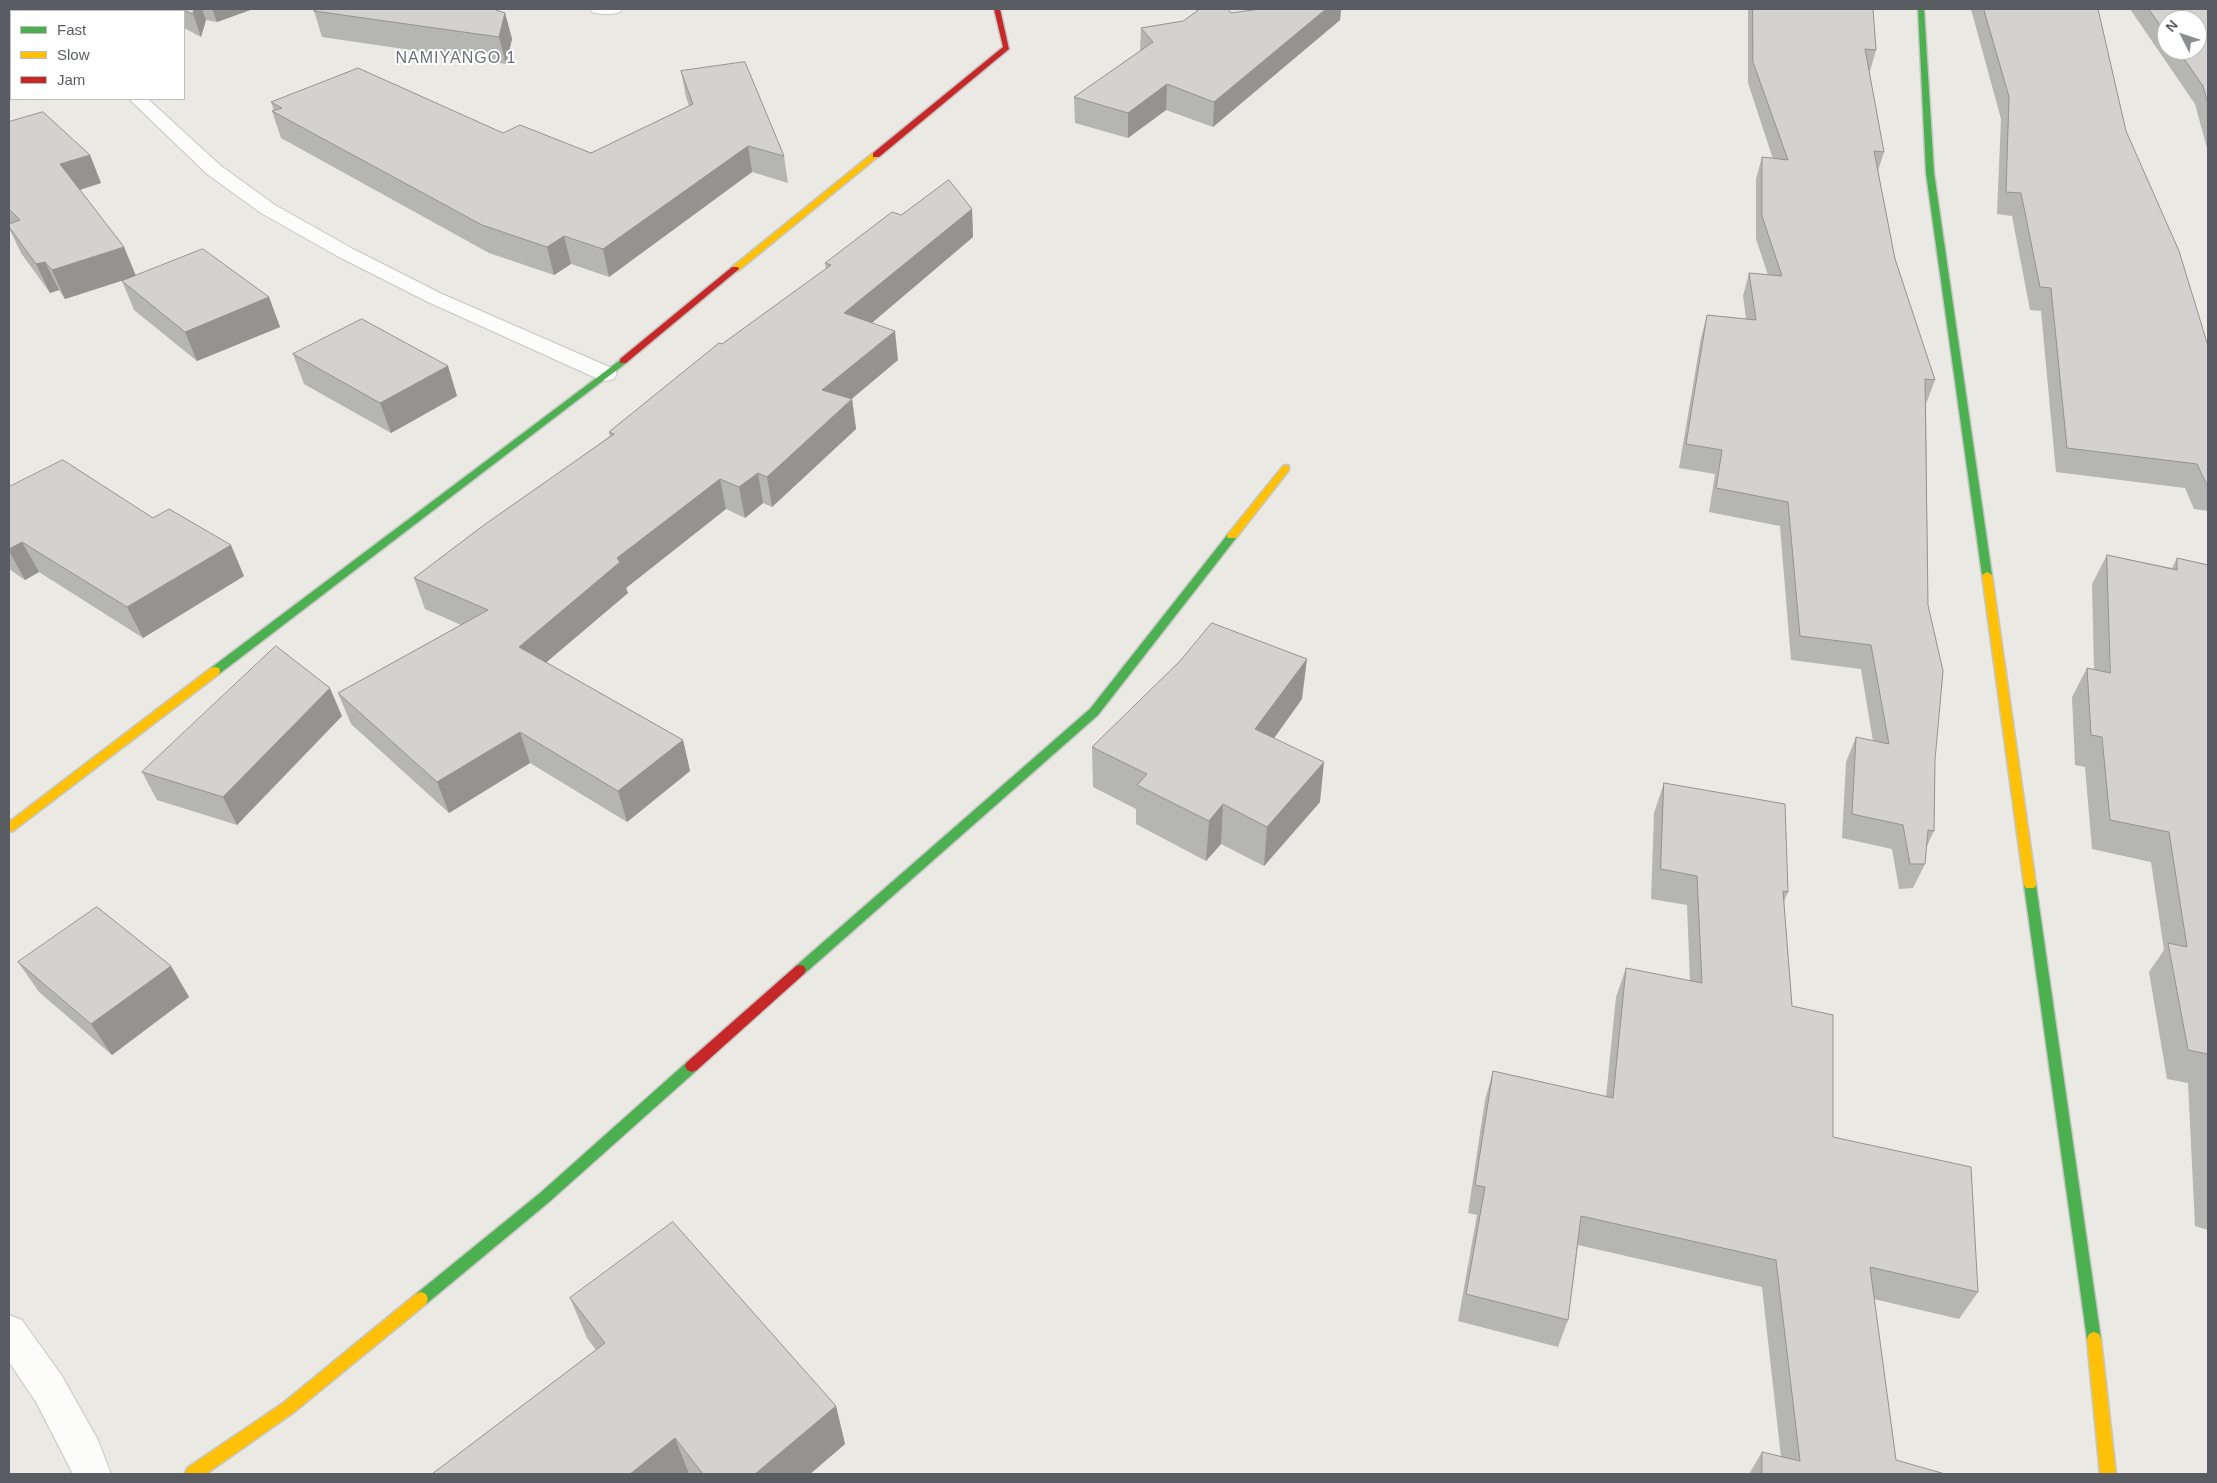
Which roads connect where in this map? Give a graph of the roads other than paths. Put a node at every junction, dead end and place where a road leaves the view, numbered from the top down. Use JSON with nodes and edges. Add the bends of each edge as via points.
{"nodes":[{"id":1,"x":598,"y":9,"type":"edge"},
{"id":2,"x":614,"y":9,"type":"edge"},
{"id":3,"x":997,"y":9,"type":"edge"},
{"id":4,"x":1921,"y":9,"type":"edge"},
{"id":5,"x":139,"y":100,"type":"edge"},
{"id":6,"x":606,"y":374,"type":"junction"},
{"id":7,"x":1286,"y":468,"type":"dead end"},
{"id":8,"x":9,"y":828,"type":"edge"},
{"id":9,"x":9,"y":1332,"type":"edge"},
{"id":10,"x":2114,"y":1472,"type":"edge"},
{"id":11,"x":92,"y":1474,"type":"edge"},
{"id":12,"x":193,"y":1474,"type":"edge"}],
"edges":[{"from":1,"to":2,"type":"street"},
{"from":3,"to":6,"type":"street","via":[[1007,48]]},
{"from":4,"to":10,"type":"street","via":[[1930,173]]},
{"from":5,"to":6,"type":"street","via":[[214,170],[268,209],[434,298]]},
{"from":6,"to":8,"type":"street"},
{"from":7,"to":12,"type":"street","via":[[1094,712],[544,1198],[288,1408]]},
{"from":9,"to":11,"type":"street","via":[[49,1389]]}]}
